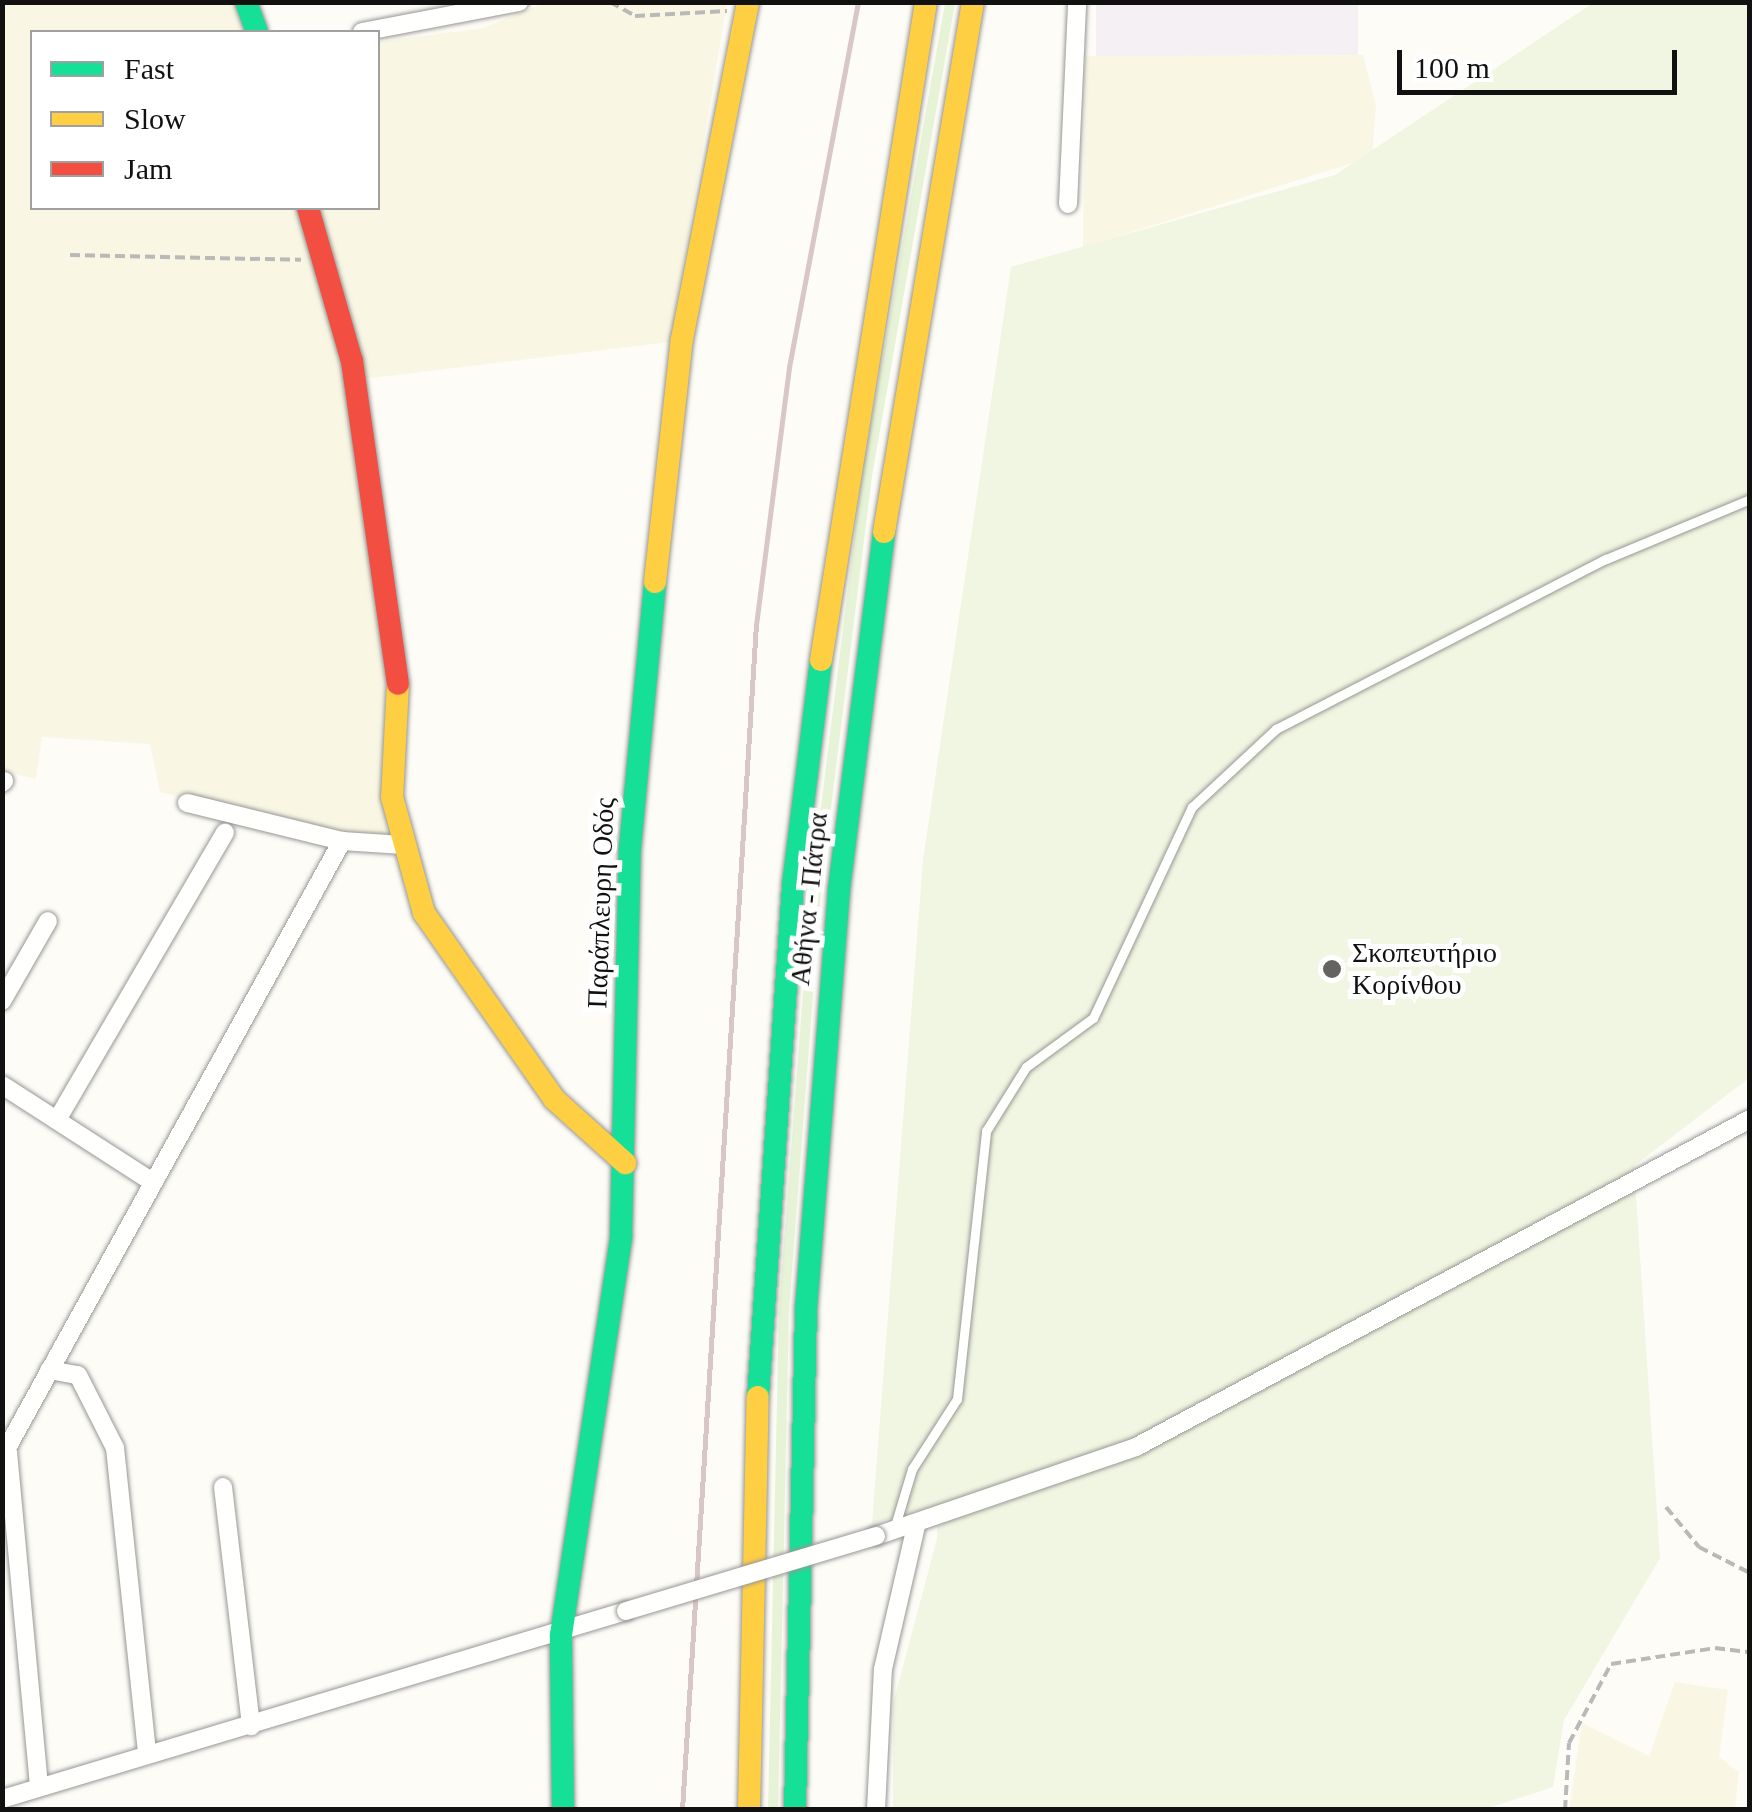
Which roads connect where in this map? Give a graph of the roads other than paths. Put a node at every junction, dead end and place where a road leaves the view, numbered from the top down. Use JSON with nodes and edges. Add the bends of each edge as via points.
{"nodes":[{"id":1,"x":246,"y":2,"type":"edge"},
{"id":2,"x":518,"y":2,"type":"edge"},
{"id":3,"x":926,"y":2,"type":"edge"},
{"id":4,"x":973,"y":2,"type":"edge"},
{"id":5,"x":1077,"y":2,"type":"edge"},
{"id":6,"x":747,"y":6,"type":"edge"},
{"id":7,"x":256,"y":30,"type":"edge"},
{"id":8,"x":372,"y":30,"type":"edge"},
{"id":9,"x":1068,"y":204,"type":"dead end"},
{"id":10,"x":309,"y":210,"type":"edge"},
{"id":11,"x":1750,"y":499,"type":"edge"},
{"id":12,"x":187,"y":803,"type":"dead end"},
{"id":13,"x":225,"y":834,"type":"dead end"},
{"id":14,"x":342,"y":841,"type":"junction"},
{"id":15,"x":403,"y":844,"type":"junction"},
{"id":16,"x":48,"y":922,"type":"dead end"},
{"id":17,"x":2,"y":1002,"type":"edge"},
{"id":18,"x":2,"y":1085,"type":"edge"},
{"id":19,"x":1750,"y":1119,"type":"edge"},
{"id":20,"x":57,"y":1120,"type":"junction"},
{"id":21,"x":625,"y":1163,"type":"junction"},
{"id":22,"x":148,"y":1179,"type":"junction"},
{"id":23,"x":49,"y":1370,"type":"junction"},
{"id":24,"x":5,"y":1454,"type":"edge"},
{"id":25,"x":223,"y":1486,"type":"dead end"},
{"id":26,"x":916,"y":1526,"type":"junction"},
{"id":27,"x":884,"y":1534,"type":"junction"},
{"id":28,"x":560,"y":1636,"type":"junction"},
{"id":29,"x":251,"y":1726,"type":"junction"},
{"id":30,"x":147,"y":1754,"type":"junction"},
{"id":31,"x":38,"y":1784,"type":"junction"},
{"id":32,"x":2,"y":1799,"type":"edge"},
{"id":33,"x":564,"y":1810,"type":"edge"},
{"id":34,"x":749,"y":1810,"type":"edge"},
{"id":35,"x":796,"y":1810,"type":"edge"},
{"id":36,"x":876,"y":1810,"type":"edge"}],
"edges":[{"from":1,"to":7,"type":"main road"},
{"from":2,"to":8,"type":"street"},
{"from":3,"to":34,"type":"main road","name":"Αθήνα - Πάτρα","via":[[844,473],[790,916],[760,1308]]},
{"from":4,"to":35,"type":"main road","name":"Αθήνα - Πάτρα","via":[[892,462],[839,889],[806,1309]]},
{"from":5,"to":9,"type":"street"},
{"from":6,"to":21,"type":"main road","name":"Παράπλευρη Οδός","via":[[682,338],[654,588],[630,848]]},
{"from":10,"to":15,"type":"main road","via":[[334,272],[398,676],[390,780]]},
{"from":11,"to":27,"type":"lane","via":[[1606,559],[1276,729],[1192,806],[1093,1018],[1026,1067],[986,1131],[957,1399],[912,1470]]},
{"from":12,"to":14,"type":"street"},
{"from":13,"to":20,"type":"street"},
{"from":14,"to":15,"type":"street"},
{"from":14,"to":22,"type":"street"},
{"from":15,"to":21,"type":"main road","via":[[454,964],[554,1099]]},
{"from":16,"to":17,"type":"street"},
{"from":18,"to":20,"type":"street"},
{"from":19,"to":26,"type":"street","via":[[1136,1447]]},
{"from":20,"to":22,"type":"street"},
{"from":21,"to":28,"type":"main road","name":"Παράπλευρη Οδός","via":[[608,1345]]},
{"from":22,"to":23,"type":"street"},
{"from":23,"to":24,"type":"street"},
{"from":23,"to":30,"type":"street","via":[[78,1376],[115,1448]]},
{"from":24,"to":31,"type":"street"},
{"from":25,"to":29,"type":"street"},
{"from":26,"to":27,"type":"street"},
{"from":26,"to":36,"type":"street","via":[[882,1670]]},
{"from":27,"to":28,"type":"street","bridge":true},
{"from":28,"to":29,"type":"street"},
{"from":28,"to":33,"type":"main road","name":"Παράπλευρη Οδός"},
{"from":29,"to":30,"type":"street"},
{"from":30,"to":31,"type":"street"},
{"from":31,"to":32,"type":"street"}]}
